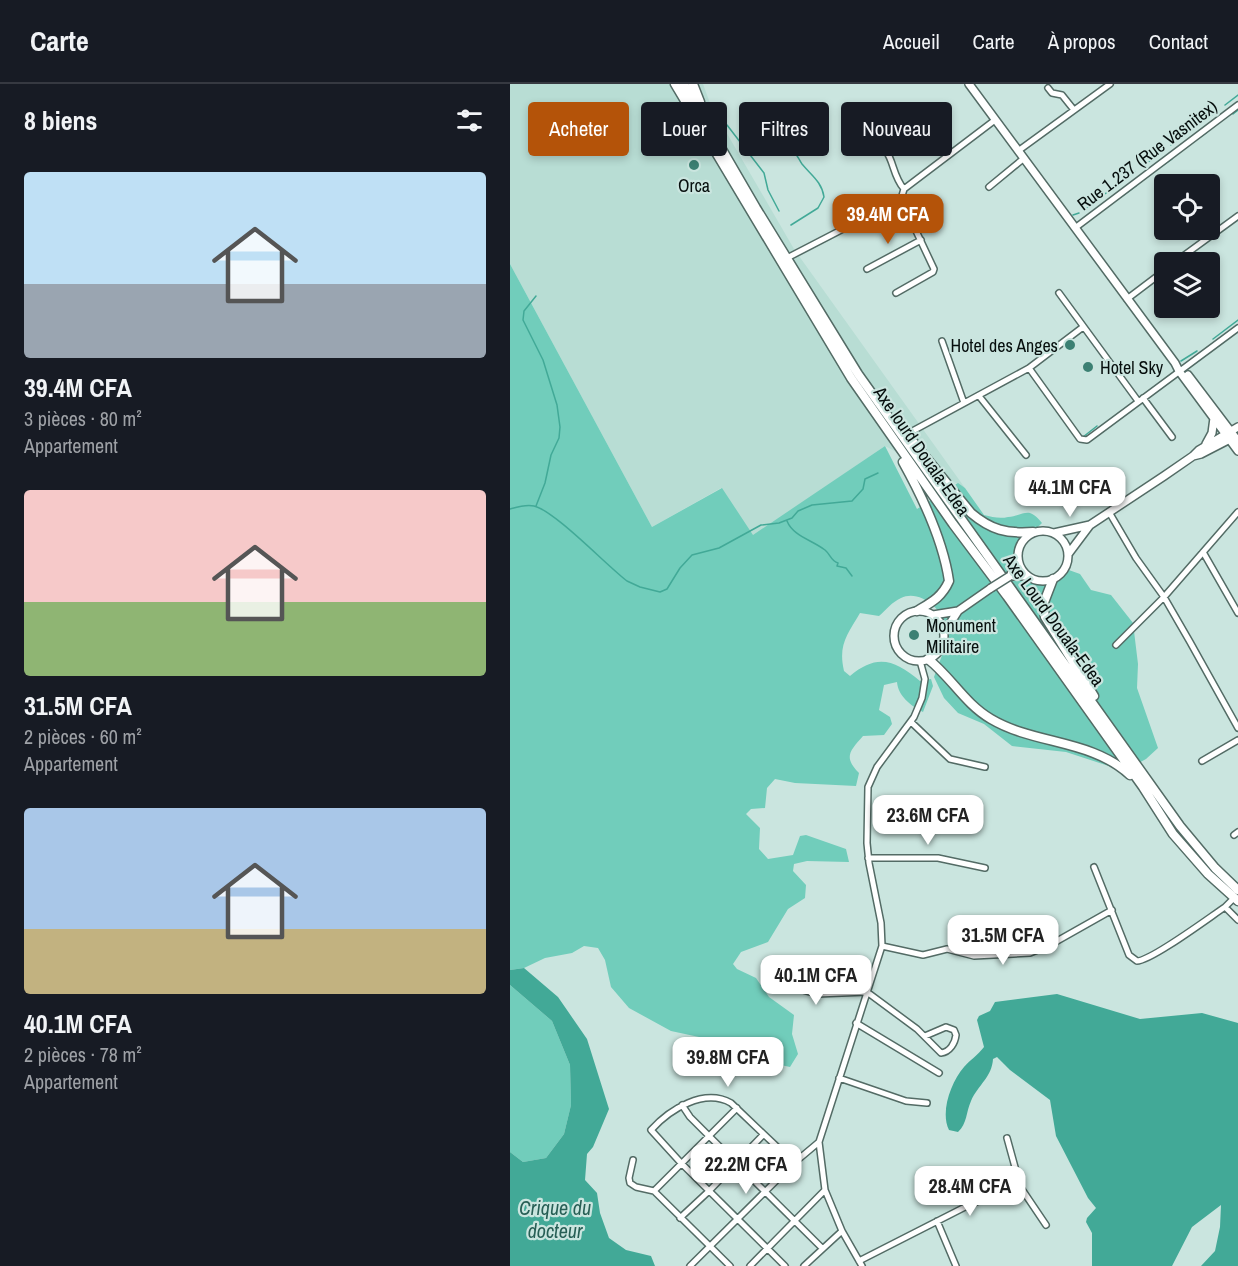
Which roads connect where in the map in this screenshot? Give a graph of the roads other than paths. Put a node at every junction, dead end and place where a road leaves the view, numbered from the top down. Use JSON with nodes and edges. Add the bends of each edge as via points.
{"nodes":[{"id":1,"x":693,"y":84,"type":"edge"},
{"id":2,"x":969,"y":84,"type":"edge"},
{"id":3,"x":1110,"y":84,"type":"edge"},
{"id":4,"x":678,"y":85,"type":"edge"},
{"id":5,"x":1048,"y":88,"type":"dead end"},
{"id":6,"x":690,"y":102,"type":"edge"},
{"id":7,"x":700,"y":102,"type":"edge"},
{"id":8,"x":1238,"y":105,"type":"edge"},
{"id":9,"x":1074,"y":110,"type":"junction"},
{"id":10,"x":995,"y":120,"type":"junction"},
{"id":11,"x":1018,"y":151,"type":"junction"},
{"id":12,"x":726,"y":156,"type":"edge"},
{"id":13,"x":888,"y":156,"type":"edge"},
{"id":14,"x":1023,"y":159,"type":"junction"},
{"id":15,"x":989,"y":187,"type":"dead end"},
{"id":16,"x":904,"y":189,"type":"junction"},
{"id":17,"x":902,"y":200,"type":"junction"},
{"id":18,"x":1238,"y":216,"type":"edge"},
{"id":19,"x":1075,"y":228,"type":"junction"},
{"id":20,"x":921,"y":240,"type":"junction"},
{"id":21,"x":1189,"y":252,"type":"edge"},
{"id":22,"x":787,"y":258,"type":"junction"},
{"id":23,"x":867,"y":269,"type":"dead end"},
{"id":24,"x":1154,"y":278,"type":"edge"},
{"id":25,"x":896,"y":293,"type":"dead end"},
{"id":26,"x":1059,"y":293,"type":"dead end"},
{"id":27,"x":1127,"y":298,"type":"junction"},
{"id":28,"x":1083,"y":327,"type":"junction"},
{"id":29,"x":1238,"y":327,"type":"edge"},
{"id":30,"x":942,"y":341,"type":"dead end"},
{"id":31,"x":1029,"y":368,"type":"junction"},
{"id":32,"x":1181,"y":370,"type":"junction"},
{"id":33,"x":979,"y":396,"type":"junction"},
{"id":34,"x":1140,"y":399,"type":"junction"},
{"id":35,"x":964,"y":403,"type":"junction"},
{"id":36,"x":1214,"y":418,"type":"junction"},
{"id":37,"x":887,"y":422,"type":"junction"},
{"id":38,"x":907,"y":434,"type":"junction"},
{"id":39,"x":1233,"y":435,"type":"edge"},
{"id":40,"x":1172,"y":437,"type":"dead end"},
{"id":41,"x":1204,"y":446,"type":"junction"},
{"id":42,"x":1238,"y":451,"type":"edge"},
{"id":43,"x":1026,"y":454,"type":"dead end"},
{"id":44,"x":1193,"y":456,"type":"junction"},
{"id":45,"x":1109,"y":512,"type":"junction"},
{"id":46,"x":1238,"y":512,"type":"edge"},
{"id":47,"x":1090,"y":525,"type":"junction"},
{"id":48,"x":1033,"y":532,"type":"junction"},
{"id":49,"x":1054,"y":533,"type":"junction"},
{"id":50,"x":1203,"y":552,"type":"junction"},
{"id":51,"x":1069,"y":553,"type":"junction"},
{"id":52,"x":1018,"y":559,"type":"junction"},
{"id":53,"x":1010,"y":576,"type":"junction"},
{"id":54,"x":1028,"y":576,"type":"junction"},
{"id":55,"x":1053,"y":579,"type":"junction"},
{"id":56,"x":1164,"y":597,"type":"junction"},
{"id":57,"x":917,"y":610,"type":"junction"},
{"id":58,"x":958,"y":611,"type":"junction"},
{"id":59,"x":1238,"y":613,"type":"edge"},
{"id":60,"x":933,"y":615,"type":"junction"},
{"id":61,"x":944,"y":633,"type":"junction"},
{"id":62,"x":1116,"y":645,"type":"dead end"},
{"id":63,"x":924,"y":660,"type":"junction"},
{"id":64,"x":911,"y":722,"type":"junction"},
{"id":65,"x":1238,"y":728,"type":"edge"},
{"id":66,"x":1115,"y":733,"type":"junction"},
{"id":67,"x":1238,"y":740,"type":"edge"},
{"id":68,"x":1202,"y":761,"type":"dead end"},
{"id":69,"x":985,"y":767,"type":"dead end"},
{"id":70,"x":1143,"y":787,"type":"junction"},
{"id":71,"x":868,"y":858,"type":"junction"},
{"id":72,"x":1094,"y":867,"type":"dead end"},
{"id":73,"x":985,"y":868,"type":"dead end"},
{"id":74,"x":1237,"y":896,"type":"edge"},
{"id":75,"x":1225,"y":907,"type":"junction"},
{"id":76,"x":1112,"y":910,"type":"junction"},
{"id":77,"x":1238,"y":920,"type":"edge"},
{"id":78,"x":882,"y":946,"type":"junction"},
{"id":79,"x":770,"y":981,"type":"dead end"},
{"id":80,"x":867,"y":992,"type":"junction"},
{"id":81,"x":856,"y":1023,"type":"junction"},
{"id":82,"x":925,"y":1036,"type":"junction"},
{"id":83,"x":939,"y":1072,"type":"dead end"},
{"id":84,"x":839,"y":1078,"type":"junction"},
{"id":85,"x":927,"y":1102,"type":"dead end"},
{"id":86,"x":682,"y":1106,"type":"junction"},
{"id":87,"x":736,"y":1108,"type":"junction"},
{"id":88,"x":763,"y":1135,"type":"junction"},
{"id":89,"x":709,"y":1136,"type":"junction"},
{"id":90,"x":1007,"y":1138,"type":"dead end"},
{"id":91,"x":819,"y":1142,"type":"junction"},
{"id":92,"x":633,"y":1160,"type":"dead end"},
{"id":93,"x":736,"y":1162,"type":"junction"},
{"id":94,"x":681,"y":1163,"type":"junction"},
{"id":95,"x":794,"y":1163,"type":"junction"},
{"id":96,"x":1017,"y":1182,"type":"junction"},
{"id":97,"x":825,"y":1190,"type":"junction"},
{"id":98,"x":654,"y":1191,"type":"junction"},
{"id":99,"x":709,"y":1191,"type":"junction"},
{"id":100,"x":765,"y":1192,"type":"junction"},
{"id":101,"x":680,"y":1218,"type":"junction"},
{"id":102,"x":794,"y":1219,"type":"junction"},
{"id":103,"x":738,"y":1220,"type":"junction"},
{"id":104,"x":937,"y":1221,"type":"junction"},
{"id":105,"x":1046,"y":1225,"type":"dead end"},
{"id":106,"x":842,"y":1231,"type":"junction"},
{"id":107,"x":710,"y":1246,"type":"junction"},
{"id":108,"x":767,"y":1248,"type":"junction"},
{"id":109,"x":822,"y":1248,"type":"junction"},
{"id":110,"x":860,"y":1264,"type":"edge"},
{"id":111,"x":690,"y":1266,"type":"edge"},
{"id":112,"x":730,"y":1266,"type":"edge"},
{"id":113,"x":750,"y":1266,"type":"edge"},
{"id":114,"x":785,"y":1266,"type":"edge"},
{"id":115,"x":804,"y":1266,"type":"edge"},
{"id":116,"x":956,"y":1266,"type":"edge"}],
"edges":[{"from":1,"to":7,"type":"highway"},
{"from":2,"to":10,"type":"main road"},
{"from":3,"to":9,"type":"street"},
{"from":4,"to":6,"type":"highway","name":"Axe Lourd Douala-Edea"},
{"from":4,"to":37,"type":"highway","name":"Axe lourd Douala-Edea","via":[[821,331]]},
{"from":5,"to":9,"type":"street","via":[[1062,95]]},
{"from":8,"to":19,"type":"street","name":"Rue 1.237 (Rue Vasnitex)"},
{"from":9,"to":11,"type":"street"},
{"from":10,"to":11,"type":"main road"},
{"from":10,"to":16,"type":"street"},
{"from":11,"to":14,"type":"main road"},
{"from":12,"to":22,"type":"highway","name":"Axe Lourd Douala-Edea"},
{"from":13,"to":16,"type":"street"},
{"from":14,"to":15,"type":"street"},
{"from":14,"to":19,"type":"main road"},
{"from":16,"to":17,"type":"street"},
{"from":17,"to":20,"type":"street"},
{"from":17,"to":22,"type":"street"},
{"from":18,"to":21,"type":"street"},
{"from":19,"to":27,"type":"main road"},
{"from":20,"to":23,"type":"street"},
{"from":20,"to":25,"type":"street","via":[[933,272]]},
{"from":22,"to":37,"type":"highway","name":"Axe Lourd Douala-Edea"},
{"from":24,"to":27,"type":"street"},
{"from":26,"to":28,"type":"street"},
{"from":27,"to":32,"type":"main road"},
{"from":28,"to":31,"type":"street"},
{"from":28,"to":34,"type":"street"},
{"from":29,"to":32,"type":"street"},
{"from":30,"to":35,"type":"street"},
{"from":31,"to":33,"type":"street"},
{"from":31,"to":34,"type":"street","via":[[1080,439],[1090,438]]},
{"from":32,"to":34,"type":"street"},
{"from":32,"to":36,"type":"main road"},
{"from":32,"to":39,"type":"main road"},
{"from":33,"to":35,"type":"street"},
{"from":33,"to":43,"type":"street"},
{"from":34,"to":40,"type":"street"},
{"from":35,"to":38,"type":"street"},
{"from":36,"to":39,"type":"main road"},
{"from":36,"to":41,"type":"main road","via":[[1212,433]]},
{"from":37,"to":38,"type":"highway"},
{"from":37,"to":57,"type":"highway","via":[[937,535],[948,570],[944,593]]},
{"from":37,"to":66,"type":"highway","name":"Axe Lourd Douala-Edea"},
{"from":37,"to":70,"type":"highway","name":"Axe lourd Douala-Edea"},
{"from":38,"to":48,"type":"highway","via":[[981,522],[1003,532]]},
{"from":39,"to":41,"type":"main road"},
{"from":39,"to":42,"type":"main road"},
{"from":39,"to":44,"type":"main road"},
{"from":41,"to":44,"type":"main road"},
{"from":44,"to":45,"type":"main road"},
{"from":45,"to":47,"type":"main road"},
{"from":45,"to":56,"type":"street"},
{"from":46,"to":50,"type":"street"},
{"from":47,"to":49,"type":"main road"},
{"from":47,"to":51,"type":"main road"},
{"from":48,"to":49,"type":"main road"},
{"from":48,"to":52,"type":"main road","via":[[1020,545]]},
{"from":49,"to":51,"type":"main road"},
{"from":50,"to":56,"type":"street"},
{"from":50,"to":59,"type":"street"},
{"from":51,"to":55,"type":"main road","via":[[1066,569]]},
{"from":52,"to":53,"type":"main road"},
{"from":52,"to":54,"type":"main road"},
{"from":53,"to":54,"type":"main road"},
{"from":53,"to":58,"type":"main road","bridge":true},
{"from":54,"to":55,"type":"main road","via":[[1036,580]]},
{"from":55,"to":66,"type":"highway","via":[[1043,605],[1045,618]]},
{"from":56,"to":62,"type":"street"},
{"from":56,"to":65,"type":"street"},
{"from":57,"to":60,"type":"main road"},
{"from":57,"to":63,"type":"main road","via":[[897,624],[894,640],[903,655]]},
{"from":58,"to":60,"type":"main road"},
{"from":58,"to":61,"type":"main road"},
{"from":60,"to":61,"type":"main road"},
{"from":61,"to":63,"type":"main road","via":[[938,651]]},
{"from":63,"to":64,"type":"street","via":[[925,690]]},
{"from":63,"to":70,"type":"highway","via":[[939,668],[990,719],[1097,753]]},
{"from":64,"to":69,"type":"street","via":[[950,759]]},
{"from":64,"to":71,"type":"street","via":[[877,767],[868,787]]},
{"from":66,"to":74,"type":"highway","name":"Axe Lourd Douala-Edea","via":[[1179,826]]},
{"from":67,"to":68,"type":"street"},
{"from":70,"to":74,"type":"highway","name":"Axe lourd Douala-Edea","via":[[1173,834],[1208,874]]},
{"from":71,"to":73,"type":"street","via":[[938,858]]},
{"from":71,"to":78,"type":"street"},
{"from":72,"to":76,"type":"street"},
{"from":74,"to":75,"type":"street"},
{"from":75,"to":76,"type":"street","via":[[1141,961],[1129,955]]},
{"from":75,"to":77,"type":"street"},
{"from":76,"to":78,"type":"street","via":[[1030,953],[974,956],[947,950],[923,955]]},
{"from":78,"to":80,"type":"street"},
{"from":79,"to":80,"type":"street","via":[[817,994]]},
{"from":80,"to":81,"type":"street"},
{"from":80,"to":82,"type":"street"},
{"from":81,"to":83,"type":"street"},
{"from":81,"to":84,"type":"street"},
{"from":82,"to":82,"type":"street","via":[[944,1053],[956,1035],[946,1027]]},
{"from":84,"to":85,"type":"street","via":[[906,1101]]},
{"from":84,"to":91,"type":"street"},
{"from":86,"to":87,"type":"street","via":[[719,1098]]},
{"from":86,"to":89,"type":"street"},
{"from":86,"to":94,"type":"street","via":[[651,1130]]},
{"from":87,"to":88,"type":"street"},
{"from":87,"to":89,"type":"street"},
{"from":88,"to":93,"type":"street"},
{"from":88,"to":95,"type":"street"},
{"from":89,"to":93,"type":"street"},
{"from":89,"to":94,"type":"street"},
{"from":90,"to":96,"type":"street"},
{"from":91,"to":95,"type":"street"},
{"from":91,"to":97,"type":"street"},
{"from":92,"to":98,"type":"street","via":[[630,1183]]},
{"from":93,"to":99,"type":"street"},
{"from":93,"to":100,"type":"street"},
{"from":94,"to":98,"type":"street"},
{"from":94,"to":99,"type":"street"},
{"from":95,"to":100,"type":"street"},
{"from":96,"to":104,"type":"street"},
{"from":96,"to":105,"type":"street"},
{"from":97,"to":102,"type":"street"},
{"from":97,"to":106,"type":"street"},
{"from":98,"to":101,"type":"street"},
{"from":99,"to":101,"type":"street"},
{"from":99,"to":103,"type":"street"},
{"from":100,"to":102,"type":"street"},
{"from":100,"to":103,"type":"street"},
{"from":101,"to":107,"type":"street"},
{"from":102,"to":108,"type":"street"},
{"from":102,"to":109,"type":"street"},
{"from":103,"to":107,"type":"street"},
{"from":103,"to":108,"type":"street"},
{"from":104,"to":110,"type":"street"},
{"from":104,"to":116,"type":"street"},
{"from":106,"to":109,"type":"street"},
{"from":106,"to":110,"type":"street"},
{"from":107,"to":111,"type":"street"},
{"from":107,"to":112,"type":"street"},
{"from":108,"to":113,"type":"street"},
{"from":108,"to":114,"type":"street"},
{"from":109,"to":115,"type":"street"}]}
